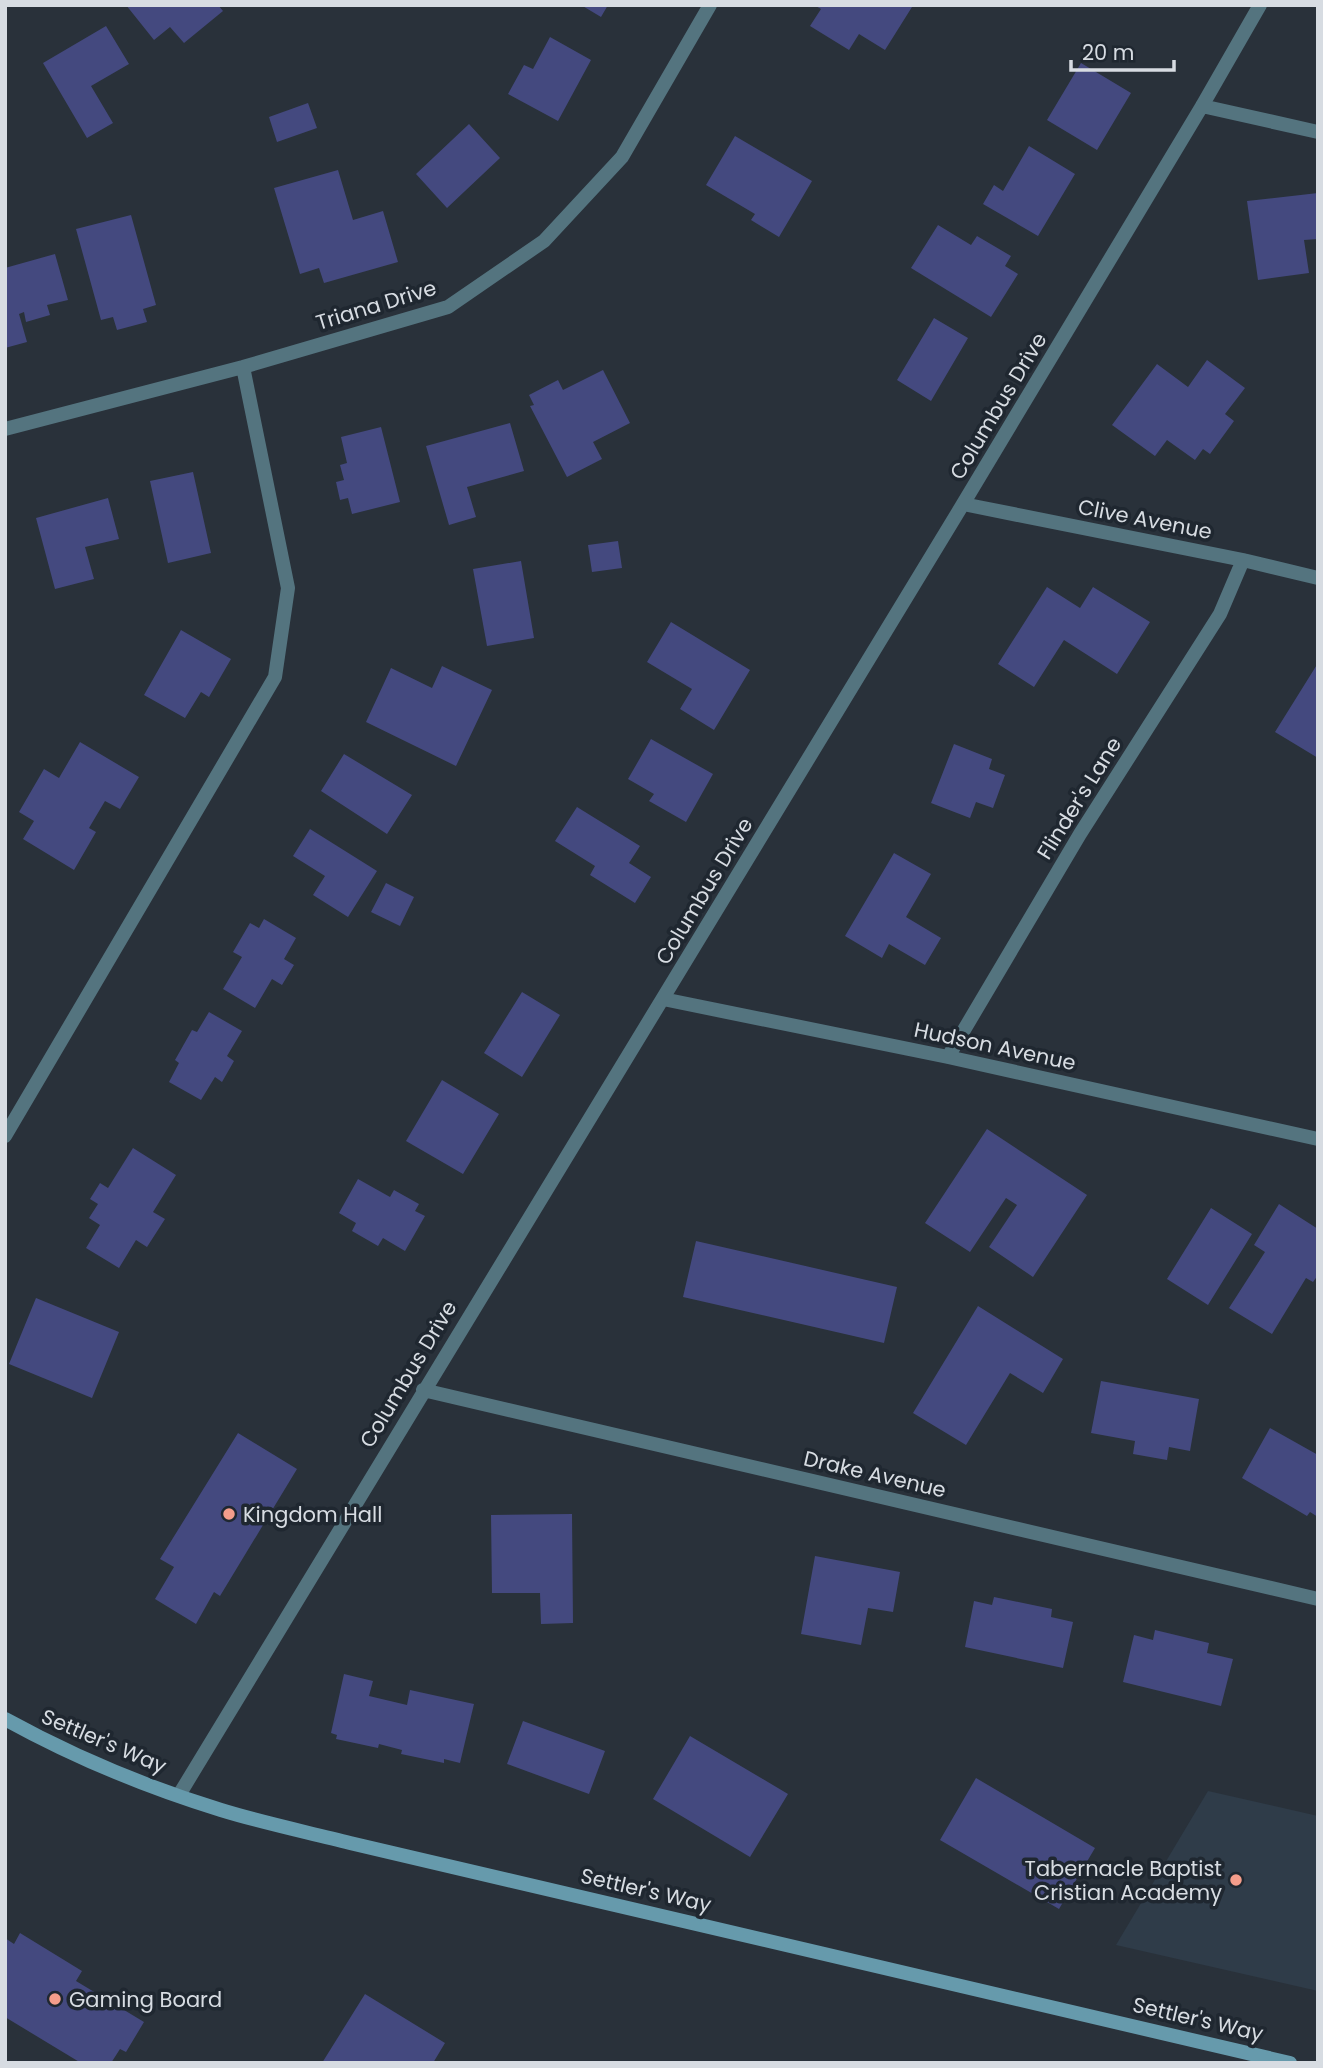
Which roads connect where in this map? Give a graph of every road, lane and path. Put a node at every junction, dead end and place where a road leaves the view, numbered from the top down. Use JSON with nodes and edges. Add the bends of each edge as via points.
{"nodes":[{"id":1,"x":710,"y":5,"type":"edge"},
{"id":2,"x":1260,"y":5,"type":"edge"},
{"id":3,"x":1202,"y":106,"type":"junction"},
{"id":4,"x":1318,"y":132,"type":"edge"},
{"id":5,"x":243,"y":367,"type":"junction"},
{"id":6,"x":5,"y":429,"type":"edge"},
{"id":7,"x":963,"y":504,"type":"junction"},
{"id":8,"x":1243,"y":561,"type":"junction"},
{"id":9,"x":1318,"y":578,"type":"edge"},
{"id":10,"x":663,"y":999,"type":"junction"},
{"id":11,"x":948,"y":1057,"type":"junction"},
{"id":12,"x":5,"y":1136,"type":"edge"},
{"id":13,"x":1318,"y":1139,"type":"edge"},
{"id":14,"x":423,"y":1390,"type":"junction"},
{"id":15,"x":1318,"y":1599,"type":"edge"},
{"id":16,"x":5,"y":1719,"type":"edge"},
{"id":17,"x":179,"y":1795,"type":"junction"},
{"id":18,"x":1290,"y":2063,"type":"edge"}],
"edges":[{"from":1,"to":5,"type":"street","name":"Triana Drive","via":[[622,157],[544,241],[448,307]]},
{"from":2,"to":3,"type":"street","name":"Columbus Drive"},
{"from":3,"to":4,"type":"street"},
{"from":3,"to":7,"type":"street","name":"Columbus Drive"},
{"from":5,"to":6,"type":"street","name":"Triana Drive"},
{"from":5,"to":12,"type":"street","via":[[288,587],[275,677]]},
{"from":7,"to":8,"type":"street","name":"Clive Avenue"},
{"from":7,"to":10,"type":"street","name":"Columbus Drive"},
{"from":8,"to":9,"type":"street","name":"Clive Avenue"},
{"from":8,"to":11,"type":"street","name":"Flinder's Lane","via":[[1220,614],[1080,834]]},
{"from":10,"to":11,"type":"street","name":"Hudson Avenue"},
{"from":10,"to":14,"type":"street","name":"Columbus Drive"},
{"from":11,"to":13,"type":"street","name":"Hudson Avenue"},
{"from":14,"to":15,"type":"street","name":"Drake Avenue"},
{"from":14,"to":17,"type":"street","name":"Columbus Drive"},
{"from":16,"to":17,"type":"main road","name":"Settler's Way","via":[[73,1754]]},
{"from":17,"to":18,"type":"main road","name":"Settler's Way","via":[[350,1843]]}]}
